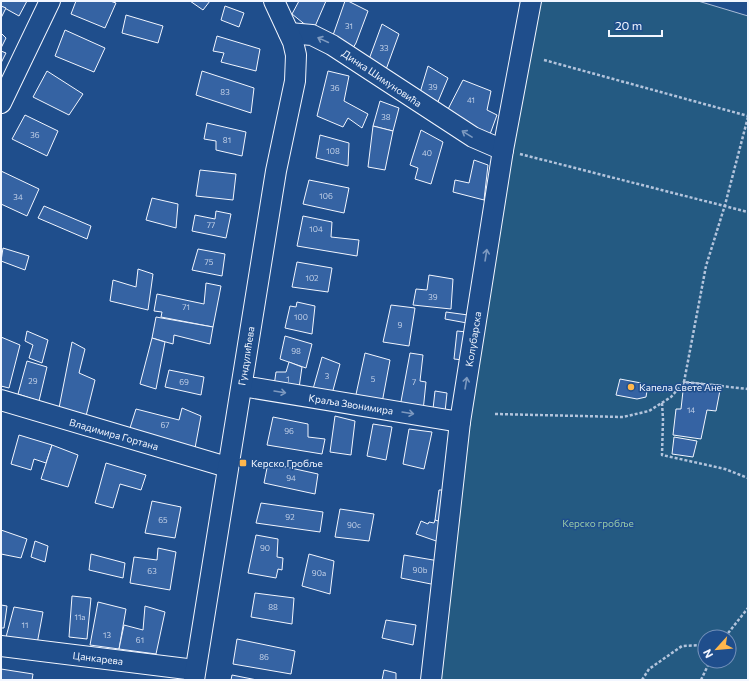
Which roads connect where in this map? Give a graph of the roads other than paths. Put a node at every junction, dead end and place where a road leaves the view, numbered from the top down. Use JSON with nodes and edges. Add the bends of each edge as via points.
{"nodes":[{"id":1,"x":50,"y":1,"type":"edge"},
{"id":2,"x":274,"y":1,"type":"edge"},
{"id":3,"x":531,"y":1,"type":"edge"},
{"id":4,"x":289,"y":33,"type":"junction"},
{"id":5,"x":4,"y":91,"type":"edge"},
{"id":6,"x":503,"y":150,"type":"junction"},
{"id":7,"x":242,"y":386,"type":"junction"},
{"id":8,"x":1,"y":400,"type":"edge"},
{"id":9,"x":460,"y":422,"type":"junction"},
{"id":10,"x":227,"y":467,"type":"junction"},
{"id":11,"x":1,"y":646,"type":"edge"},
{"id":12,"x":194,"y":675,"type":"edge"},
{"id":13,"x":431,"y":680,"type":"edge"}],
"edges":[{"from":1,"to":5,"type":"street"},
{"from":2,"to":4,"type":"street"},
{"from":3,"to":6,"type":"street","name":"Колубарска"},
{"from":6,"to":4,"type":"street","name":"Динка Шимуновића","one_way":true,"via":[[455,126],[332,44],[312,35]]},
{"from":4,"to":7,"type":"street","name":"Гундулићева","via":[[296,55],[295,81],[276,172]]},
{"from":9,"to":6,"type":"street","name":"Колубарска","one_way":true},
{"from":7,"to":9,"type":"street","name":"Краља Звонимира","one_way":true},
{"from":7,"to":10,"type":"street","name":"Гундулићева"},
{"from":8,"to":10,"type":"street","name":"Владимира Гортана"},
{"from":9,"to":13,"type":"street","name":"Колубарска"},
{"from":10,"to":12,"type":"street","name":"Гундулићева"},
{"from":11,"to":12,"type":"street","name":"Цанкарева"}]}
